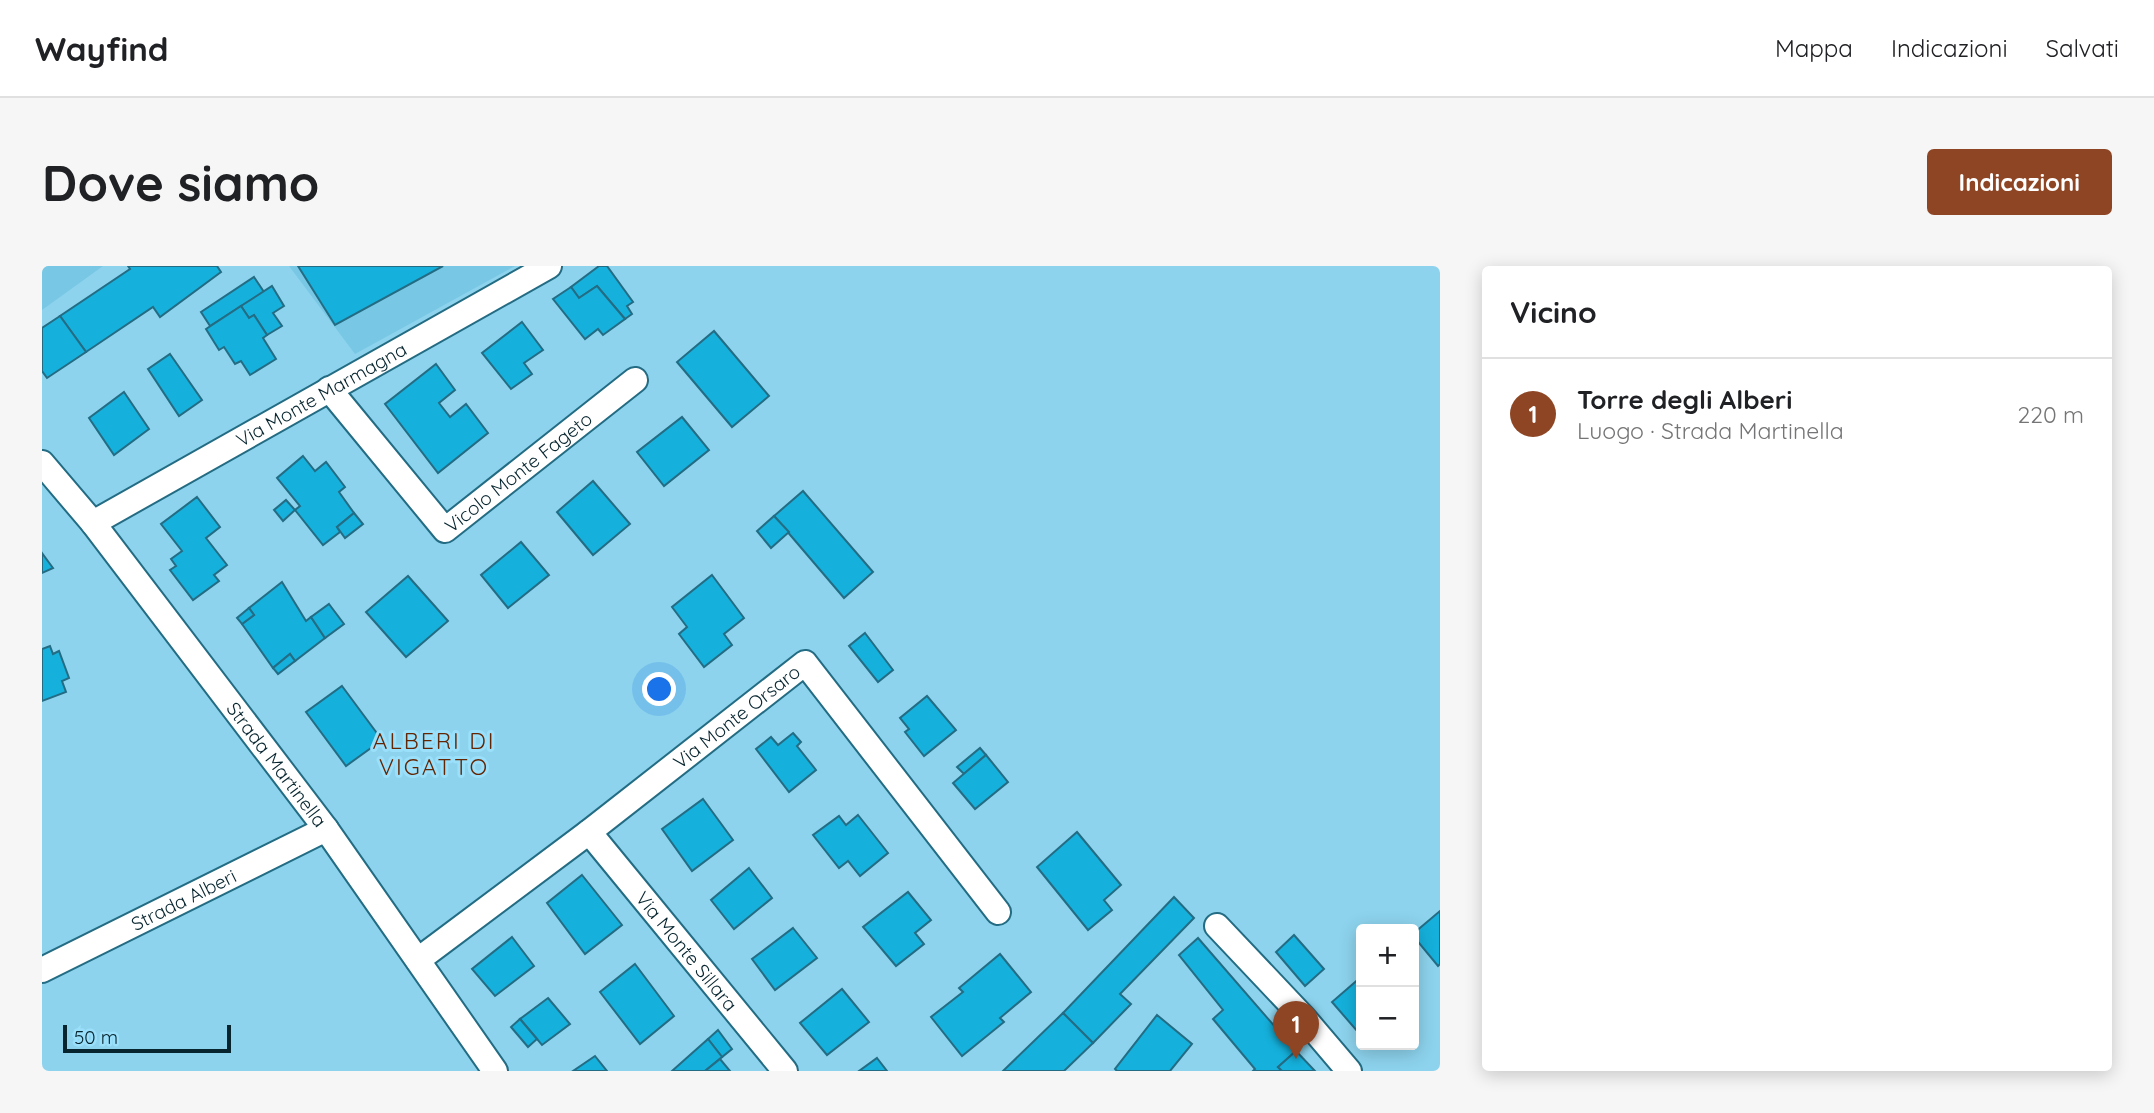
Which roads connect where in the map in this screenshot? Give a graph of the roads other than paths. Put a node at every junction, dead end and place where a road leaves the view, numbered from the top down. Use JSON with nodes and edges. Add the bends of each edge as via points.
{"nodes":[{"id":1,"x":549,"y":266,"type":"edge"},
{"id":2,"x":635,"y":380,"type":"dead end"},
{"id":3,"x":329,"y":389,"type":"junction"},
{"id":4,"x":43,"y":465,"type":"edge"},
{"id":5,"x":93,"y":523,"type":"junction"},
{"id":6,"x":326,"y":829,"type":"junction"},
{"id":7,"x":589,"y":832,"type":"junction"},
{"id":8,"x":998,"y":912,"type":"dead end"},
{"id":9,"x":1217,"y":926,"type":"dead end"},
{"id":10,"x":418,"y":960,"type":"junction"},
{"id":11,"x":42,"y":971,"type":"edge"},
{"id":12,"x":495,"y":1071,"type":"edge"},
{"id":13,"x":785,"y":1071,"type":"edge"},
{"id":14,"x":1349,"y":1071,"type":"edge"}],
"edges":[{"from":1,"to":3,"type":"street","name":"Via Monte Marmagna"},
{"from":2,"to":3,"type":"street","name":"Vicolo Monte Fageto","via":[[445,530]]},
{"from":3,"to":5,"type":"street","name":"Via Monte Marmagna"},
{"from":4,"to":5,"type":"street","name":"Strada Martinella"},
{"from":5,"to":6,"type":"street","name":"Strada Martinella"},
{"from":6,"to":10,"type":"street","name":"Strada Martinella"},
{"from":6,"to":11,"type":"street","name":"Strada Alberi"},
{"from":7,"to":8,"type":"street","name":"Via Monte Orsaro","via":[[805,663]]},
{"from":7,"to":10,"type":"street","name":"Via Monte Orsaro"},
{"from":7,"to":13,"type":"street","name":"Via Monte Sillara"},
{"from":9,"to":14,"type":"street"},
{"from":10,"to":12,"type":"street","name":"Strada Martinella"}]}
